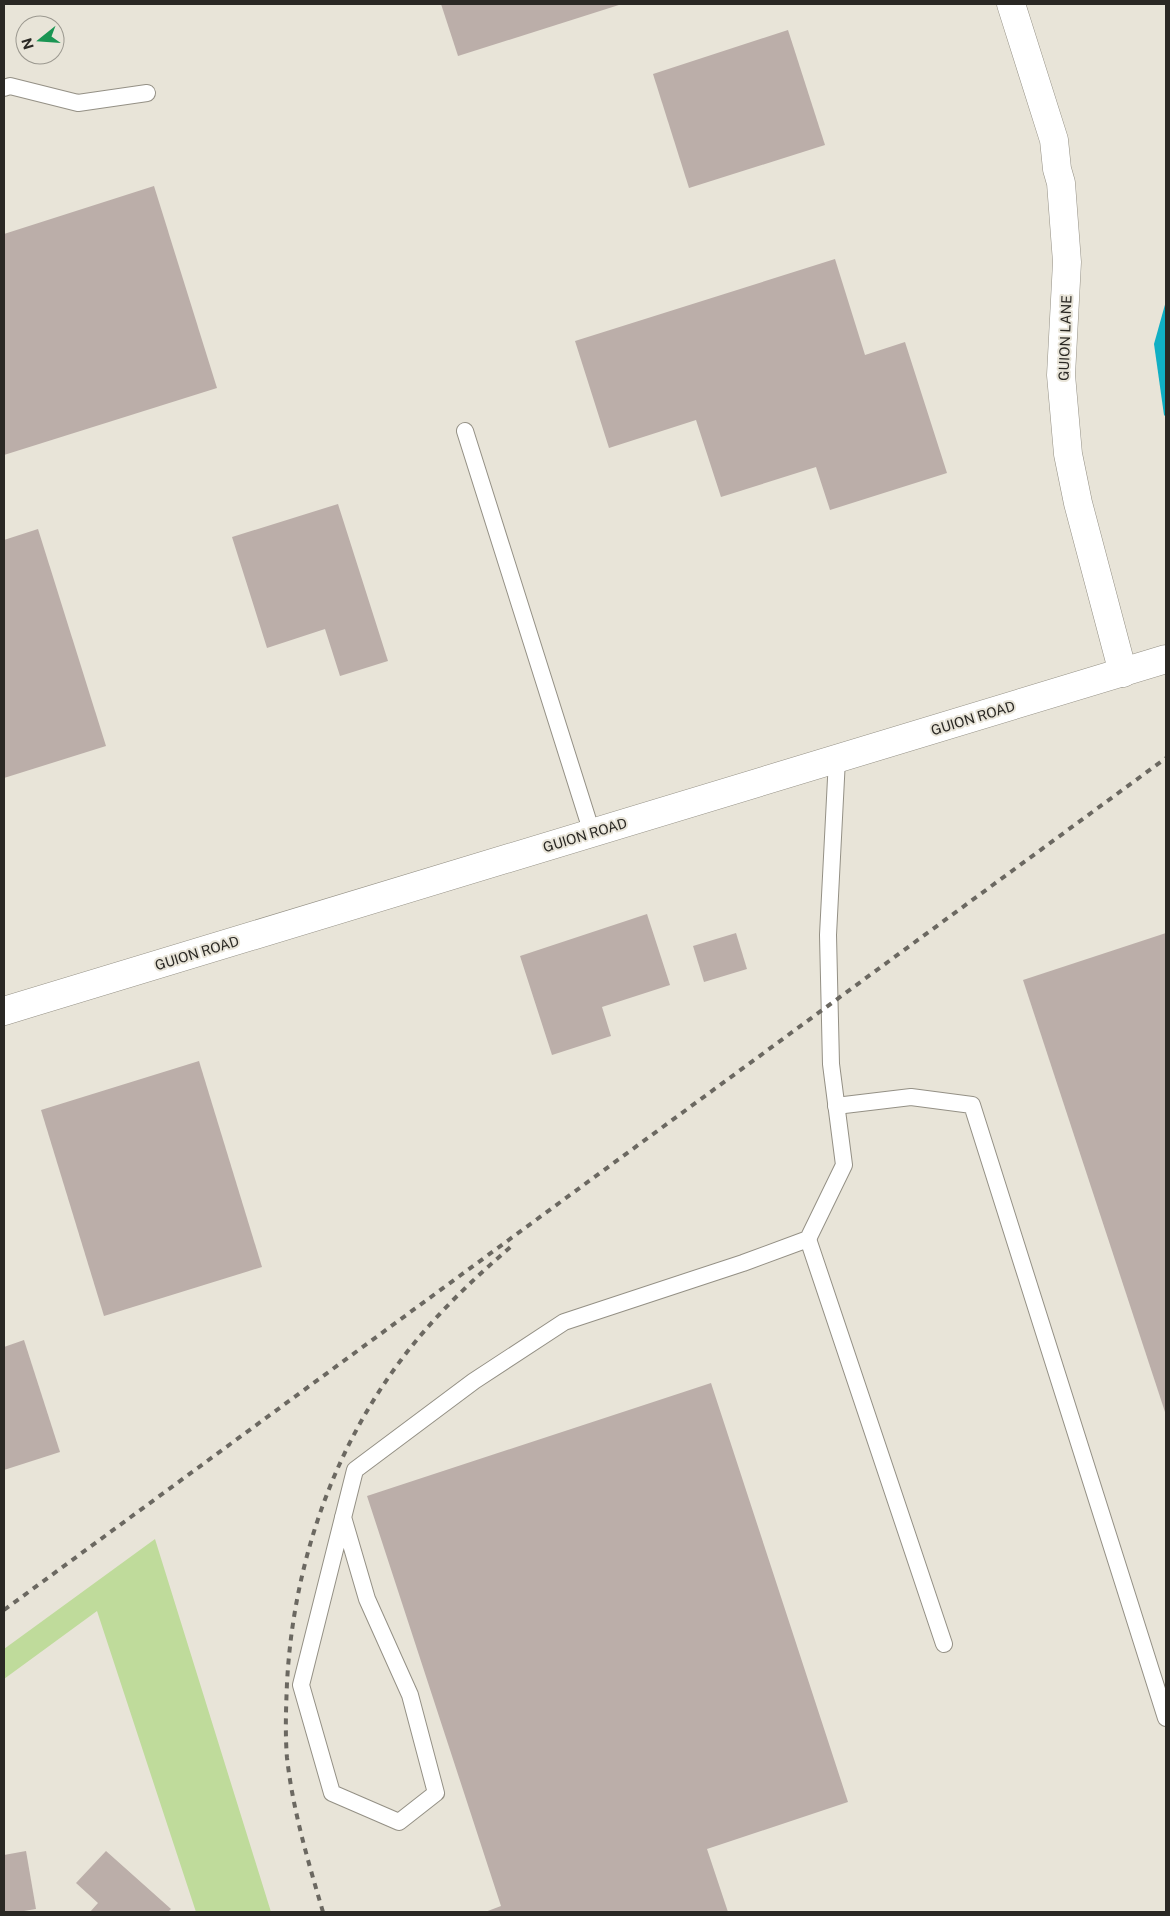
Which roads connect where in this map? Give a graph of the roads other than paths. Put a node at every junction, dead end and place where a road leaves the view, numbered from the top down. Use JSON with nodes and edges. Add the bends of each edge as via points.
{"nodes":[{"id":1,"x":1011,"y":4,"type":"edge"},
{"id":2,"x":4,"y":88,"type":"edge"},
{"id":3,"x":147,"y":94,"type":"dead end"},
{"id":4,"x":465,"y":431,"type":"dead end"},
{"id":5,"x":1166,"y":659,"type":"edge"},
{"id":6,"x":1123,"y":672,"type":"junction"},
{"id":7,"x":837,"y":759,"type":"junction"},
{"id":8,"x":592,"y":833,"type":"junction"},
{"id":9,"x":4,"y":1011,"type":"edge"},
{"id":10,"x":836,"y":1106,"type":"junction"},
{"id":11,"x":808,"y":1239,"type":"junction"},
{"id":12,"x":343,"y":1517,"type":"junction"},
{"id":13,"x":944,"y":1644,"type":"dead end"},
{"id":14,"x":1166,"y":1718,"type":"edge"}],
"edges":[{"from":1,"to":6,"type":"street","name":"GUION LANE","via":[[1054,140],[1067,262],[1062,375],[1068,454]]},
{"from":2,"to":3,"type":"lane","via":[[10,86],[78,103]]},
{"from":4,"to":8,"type":"lane"},
{"from":5,"to":6,"type":"street","name":"GUION ROAD"},
{"from":6,"to":7,"type":"street","name":"GUION ROAD"},
{"from":7,"to":8,"type":"street","name":"GUION ROAD"},
{"from":7,"to":10,"type":"lane","via":[[828,935],[830,1034]]},
{"from":8,"to":9,"type":"street","name":"GUION ROAD"},
{"from":10,"to":11,"type":"lane","via":[[844,1165]]},
{"from":10,"to":14,"type":"lane","via":[[911,1097],[972,1105]]},
{"from":11,"to":12,"type":"lane","via":[[564,1322],[474,1381],[355,1470]]},
{"from":11,"to":13,"type":"lane"},
{"from":12,"to":12,"type":"lane","via":[[301,1685],[332,1793],[399,1822],[436,1793],[410,1695],[367,1599]]}]}
